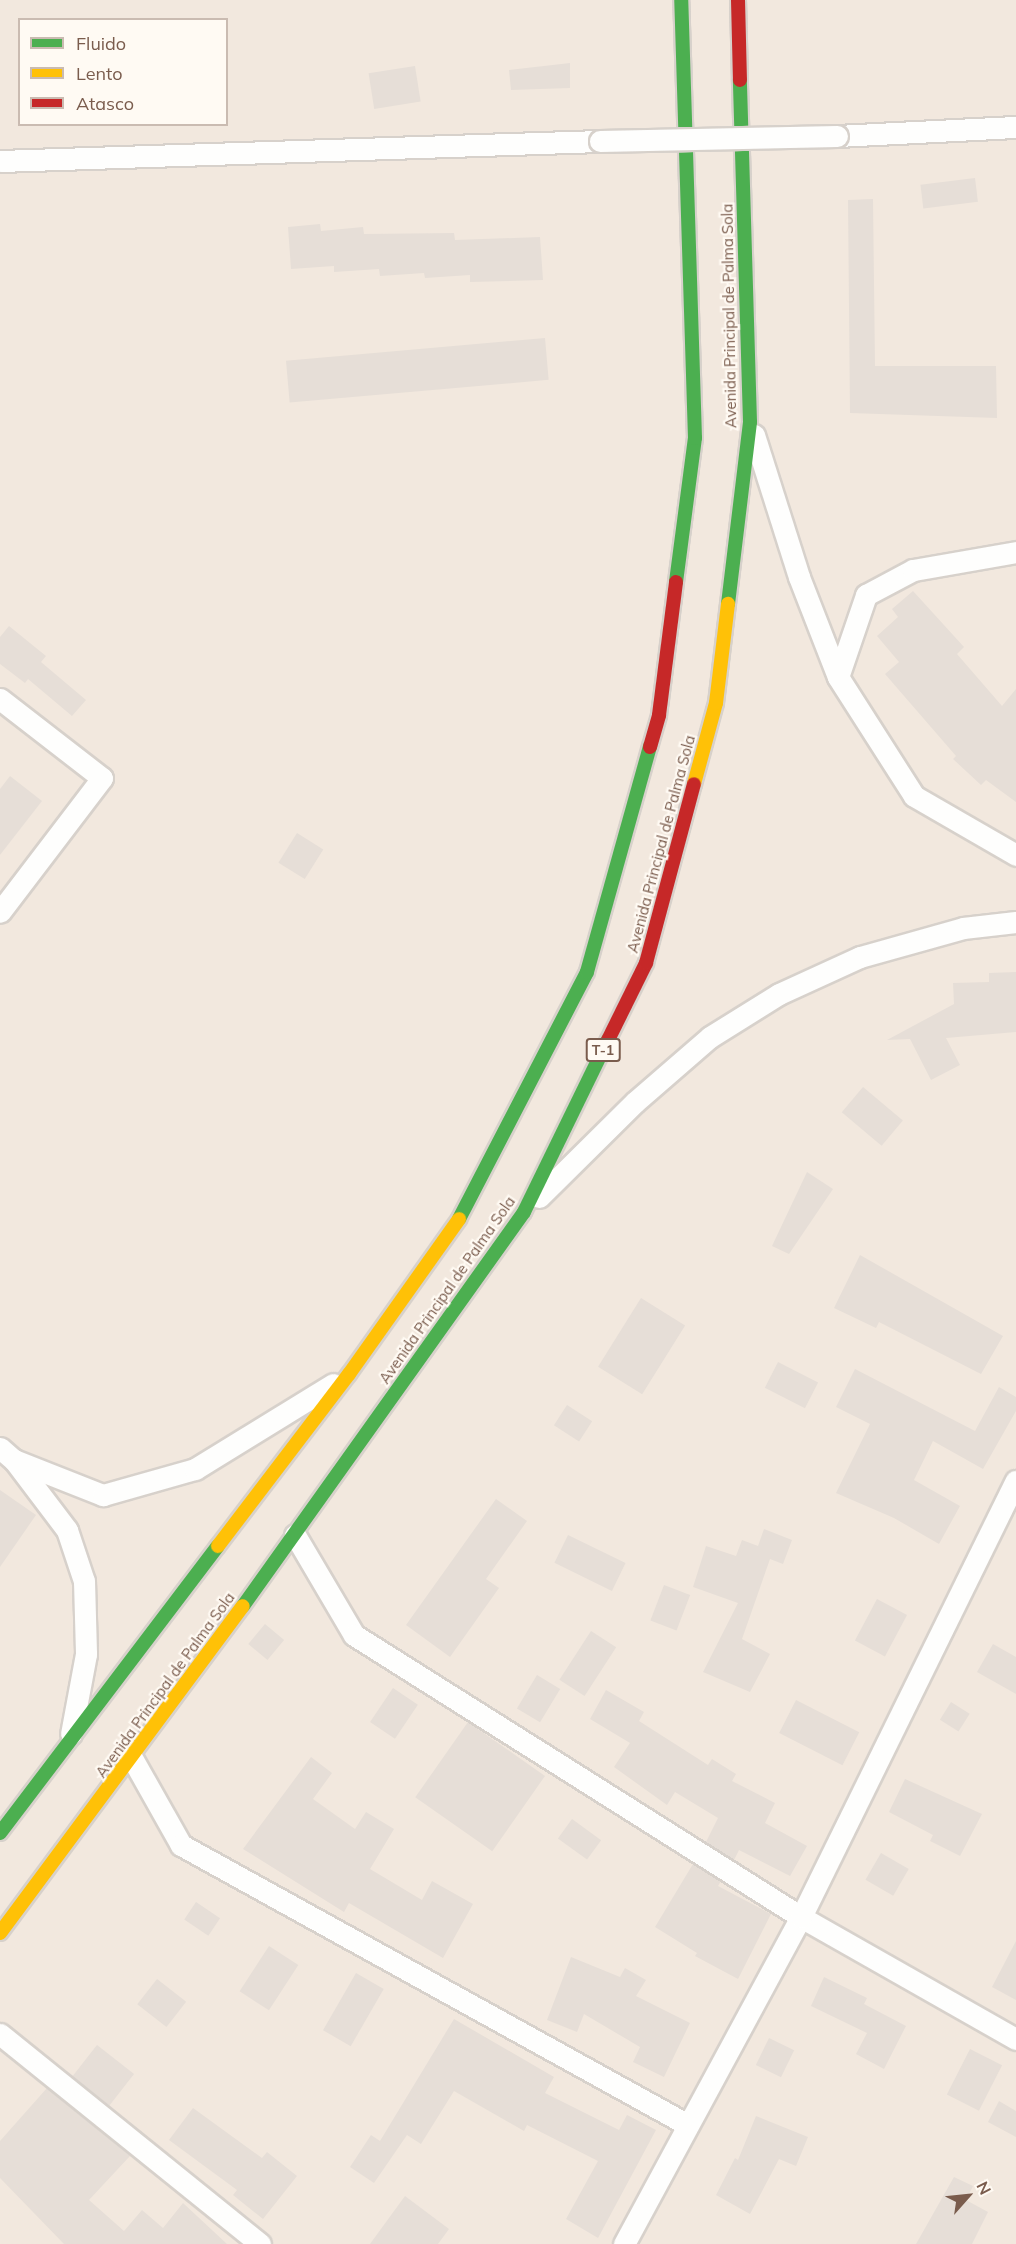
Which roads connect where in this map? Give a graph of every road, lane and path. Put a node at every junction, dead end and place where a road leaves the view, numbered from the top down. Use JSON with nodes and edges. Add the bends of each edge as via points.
{"nodes":[{"id":1,"x":681,"y":0,"type":"edge"},
{"id":2,"x":738,"y":0,"type":"edge"},
{"id":3,"x":1016,"y":127,"type":"edge"},
{"id":4,"x":0,"y":161,"type":"edge"},
{"id":5,"x":750,"y":422,"type":"junction"},
{"id":6,"x":1016,"y":552,"type":"edge"},
{"id":7,"x":838,"y":677,"type":"junction"},
{"id":8,"x":0,"y":699,"type":"edge"},
{"id":9,"x":1016,"y":855,"type":"edge"},
{"id":10,"x":0,"y":912,"type":"edge"},
{"id":11,"x":1016,"y":922,"type":"edge"},
{"id":12,"x":524,"y":1212,"type":"junction"},
{"id":13,"x":349,"y":1374,"type":"junction"},
{"id":14,"x":7,"y":1454,"type":"edge"},
{"id":15,"x":1016,"y":1481,"type":"edge"},
{"id":16,"x":295,"y":1535,"type":"junction"},
{"id":17,"x":69,"y":1744,"type":"junction"},
{"id":18,"x":132,"y":1758,"type":"junction"},
{"id":19,"x":0,"y":1833,"type":"edge"},
{"id":20,"x":801,"y":1917,"type":"junction"},
{"id":21,"x":0,"y":1933,"type":"edge"},
{"id":22,"x":0,"y":2034,"type":"edge"},
{"id":23,"x":1016,"y":2039,"type":"edge"},
{"id":24,"x":688,"y":2125,"type":"junction"},
{"id":25,"x":260,"y":2244,"type":"edge"},
{"id":26,"x":624,"y":2244,"type":"edge"}],
"edges":[{"from":1,"to":13,"type":"highway","name":"Avenida Principal de Palma Sola","via":[[694,438],[658,715],[587,972],[455,1226]]},
{"from":2,"to":5,"type":"highway","name":"Avenida Principal de Palma Sola","number":"T-1"},
{"from":3,"to":4,"type":"street","bridge":true,"via":[[837,136]]},
{"from":5,"to":7,"type":"street","via":[[799,577]]},
{"from":5,"to":12,"type":"highway","name":"Avenida Principal de Palma Sola","number":"T-1","via":[[716,703],[646,963]]},
{"from":6,"to":7,"type":"street","via":[[913,570],[866,595]]},
{"from":7,"to":9,"type":"street","via":[[914,796]]},
{"from":8,"to":10,"type":"street","via":[[102,778]]},
{"from":11,"to":12,"type":"street","via":[[963,928],[860,957],[779,994],[710,1037],[635,1102]]},
{"from":12,"to":16,"type":"highway","name":"Avenida Principal de Palma Sola","number":"T-1"},
{"from":13,"to":14,"type":"street","via":[[195,1469],[103,1495]]},
{"from":13,"to":17,"type":"highway","name":"Avenida Principal de Palma Sola"},
{"from":14,"to":17,"type":"street","via":[[67,1530],[84,1581],[86,1654]]},
{"from":15,"to":20,"type":"street"},
{"from":16,"to":18,"type":"highway","name":"Avenida Principal de Palma Sola","number":"T-1"},
{"from":16,"to":20,"type":"street","via":[[354,1635]]},
{"from":17,"to":19,"type":"highway","name":"Avenida Principal de Palma Sola"},
{"from":18,"to":21,"type":"highway","name":"Avenida Principal de Palma Sola","number":"T-1"},
{"from":18,"to":24,"type":"street","via":[[181,1845]]},
{"from":20,"to":23,"type":"street"},
{"from":20,"to":24,"type":"street"},
{"from":22,"to":25,"type":"street"},
{"from":24,"to":26,"type":"street"}]}
